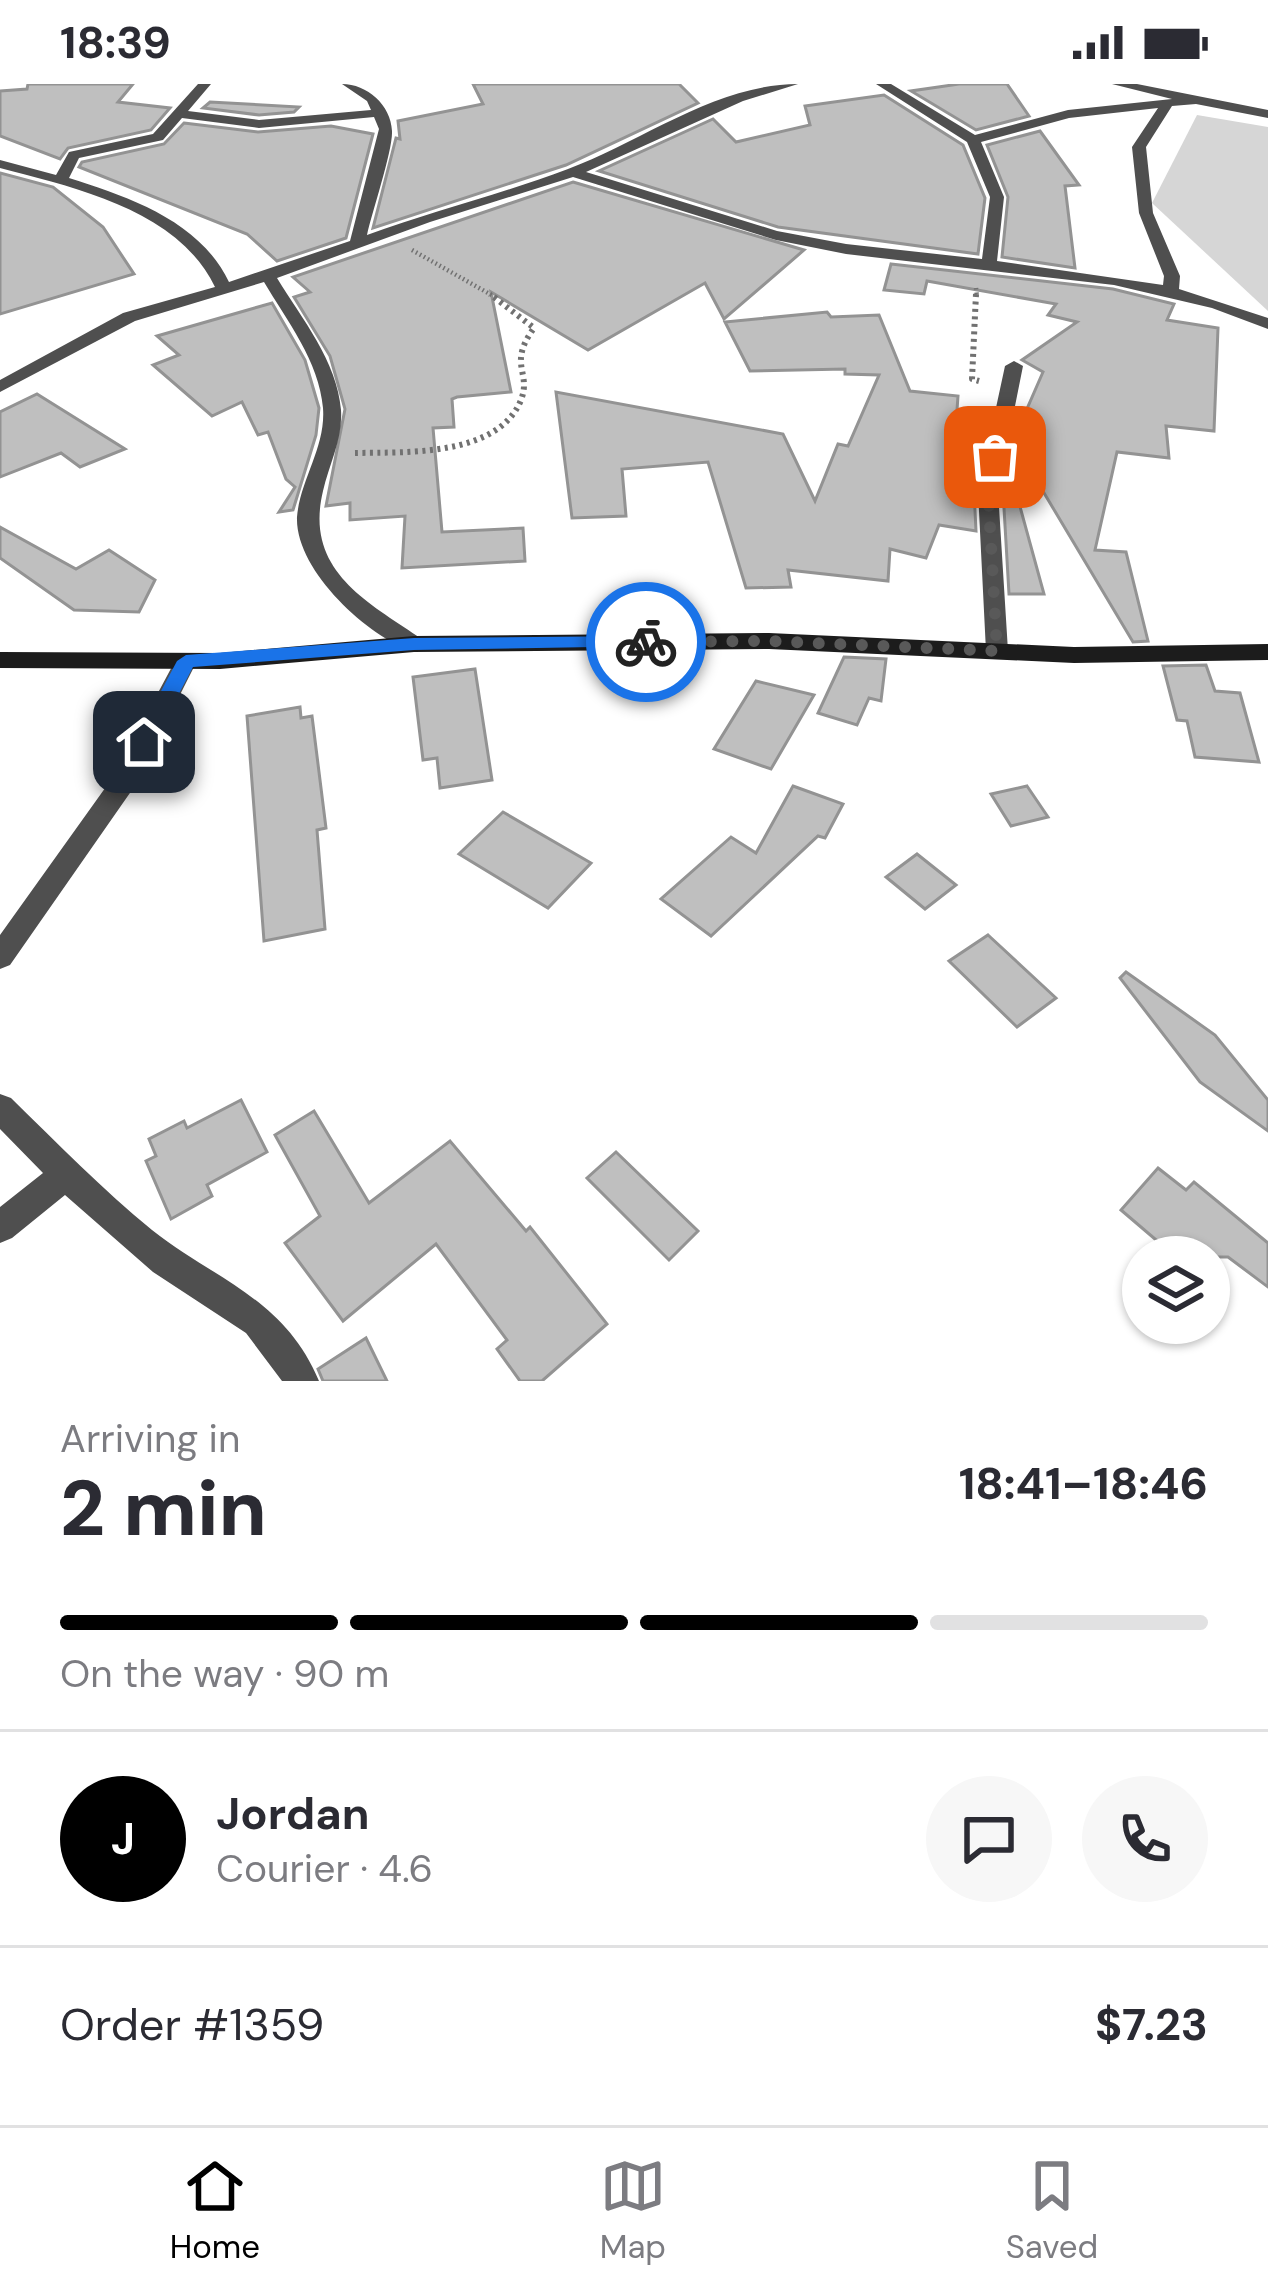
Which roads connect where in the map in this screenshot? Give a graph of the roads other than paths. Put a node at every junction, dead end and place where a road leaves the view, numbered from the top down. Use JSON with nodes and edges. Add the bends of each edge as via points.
{"nodes":[{"id":1,"x":205,"y":84,"type":"edge"},
{"id":2,"x":348,"y":84,"type":"edge"},
{"id":3,"x":792,"y":84,"type":"edge"},
{"id":4,"x":882,"y":84,"type":"edge"},
{"id":5,"x":1118,"y":84,"type":"edge"},
{"id":6,"x":1195,"y":100,"type":"junction"},
{"id":7,"x":1166,"y":106,"type":"junction"},
{"id":8,"x":380,"y":112,"type":"junction"},
{"id":9,"x":181,"y":114,"type":"junction"},
{"id":10,"x":1268,"y":114,"type":"edge"},
{"id":11,"x":973,"y":140,"type":"junction"},
{"id":12,"x":0,"y":164,"type":"edge"},
{"id":13,"x":573,"y":172,"type":"junction"},
{"id":14,"x":61,"y":179,"type":"junction"},
{"id":15,"x":357,"y":244,"type":"junction"},
{"id":16,"x":982,"y":265,"type":"junction"},
{"id":17,"x":268,"y":276,"type":"junction"},
{"id":18,"x":224,"y":290,"type":"junction"},
{"id":19,"x":1171,"y":294,"type":"junction"},
{"id":20,"x":1268,"y":324,"type":"edge"},
{"id":21,"x":1012,"y":377,"type":"road end"},
{"id":22,"x":0,"y":387,"type":"edge"},
{"id":23,"x":414,"y":644,"type":"junction"},
{"id":24,"x":997,"y":651,"type":"junction"},
{"id":25,"x":1268,"y":652,"type":"edge"},
{"id":26,"x":0,"y":660,"type":"edge"},
{"id":27,"x":186,"y":661,"type":"junction"},
{"id":28,"x":0,"y":957,"type":"edge"},
{"id":29,"x":0,"y":1108,"type":"edge"},
{"id":30,"x":67,"y":1174,"type":"junction"},
{"id":31,"x":0,"y":1227,"type":"edge"},
{"id":32,"x":301,"y":1381,"type":"edge"}],
"edges":[{"from":1,"to":9,"type":"street"},
{"from":2,"to":8,"type":"street"},
{"from":3,"to":13,"type":"street","via":[[738,98]]},
{"from":4,"to":11,"type":"street"},
{"from":5,"to":6,"type":"street"},
{"from":6,"to":7,"type":"street"},
{"from":6,"to":10,"type":"street"},
{"from":7,"to":11,"type":"street","via":[[1068,114]]},
{"from":7,"to":19,"type":"street","via":[[1139,147],[1146,213],[1172,276]]},
{"from":8,"to":9,"type":"street","via":[[259,124]]},
{"from":8,"to":15,"type":"street","via":[[383,148]]},
{"from":9,"to":14,"type":"street","via":[[158,137],[74,155]]},
{"from":11,"to":16,"type":"street","via":[[997,196]]},
{"from":12,"to":14,"type":"street"},
{"from":13,"to":15,"type":"street"},
{"from":13,"to":16,"type":"street","via":[[771,235]]},
{"from":14,"to":18,"type":"street","via":[[166,226],[208,258]]},
{"from":15,"to":17,"type":"street"},
{"from":16,"to":19,"type":"street"},
{"from":17,"to":18,"type":"street"},
{"from":17,"to":23,"type":"street","via":[[332,402],[333,426],[308,504],[313,557],[352,600]]},
{"from":18,"to":22,"type":"street","via":[[95,332]]},
{"from":19,"to":20,"type":"street"},
{"from":21,"to":24,"type":"street","via":[[988,491]]},
{"from":23,"to":24,"type":"street","via":[[769,641]]},
{"from":23,"to":27,"type":"street"},
{"from":24,"to":25,"type":"street"},
{"from":26,"to":27,"type":"street"},
{"from":27,"to":28,"type":"street","via":[[123,783]]},
{"from":29,"to":30,"type":"street"},
{"from":30,"to":31,"type":"street"},
{"from":30,"to":32,"type":"street","via":[[166,1262],[250,1310],[280,1340]]}]}
